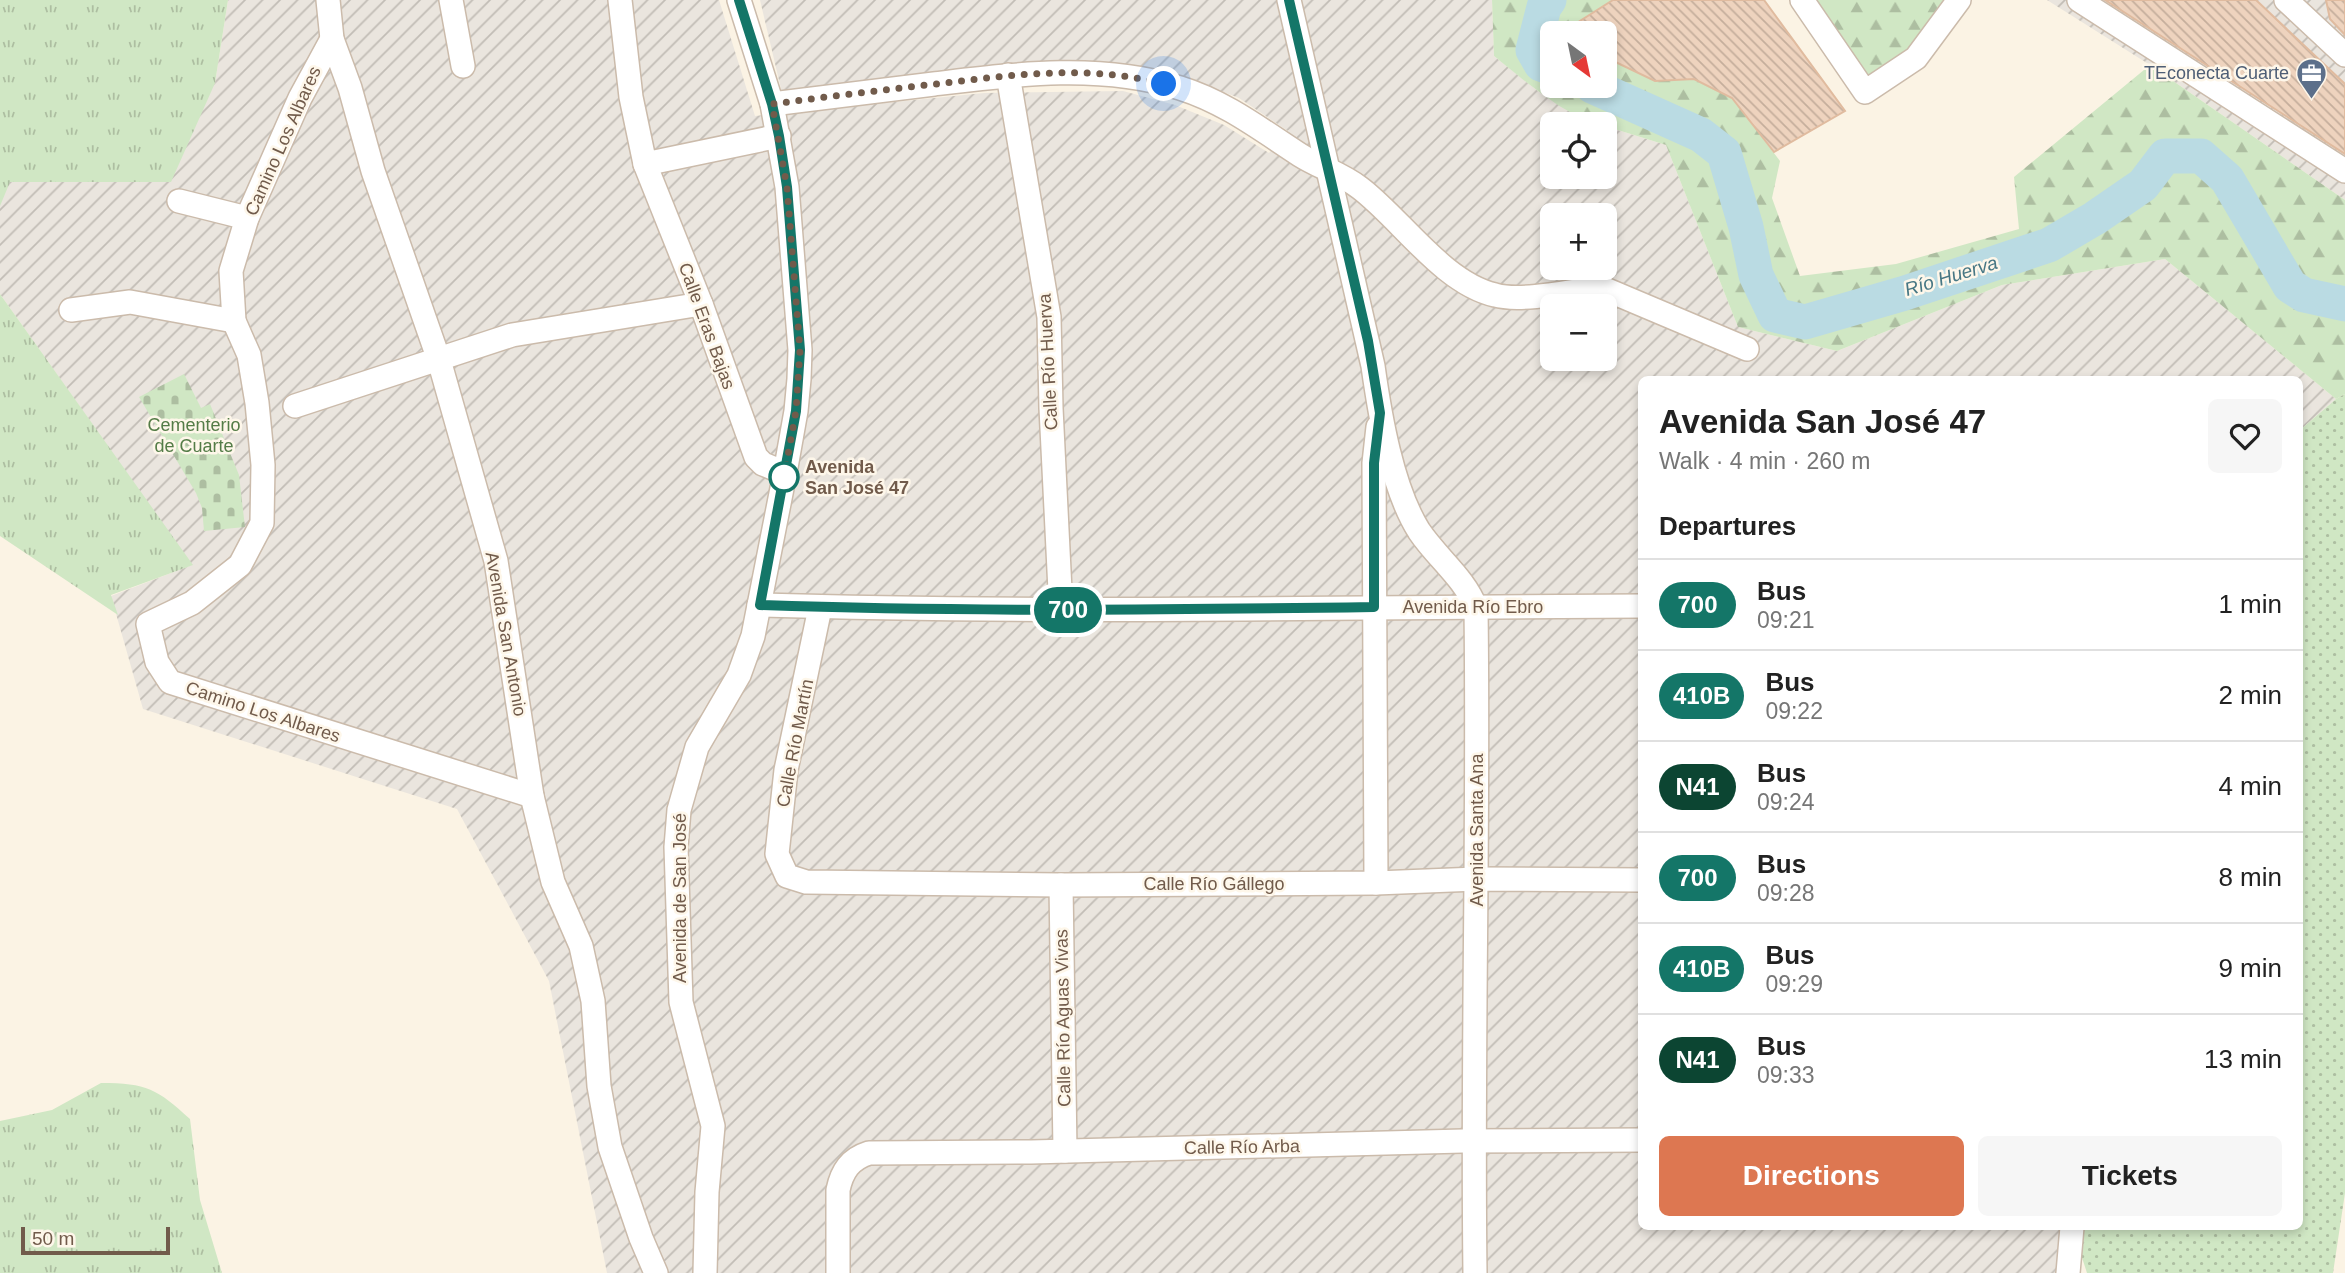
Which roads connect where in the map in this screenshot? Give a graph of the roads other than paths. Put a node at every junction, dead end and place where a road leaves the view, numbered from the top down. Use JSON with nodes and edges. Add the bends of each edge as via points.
{"nodes":[{"id":1,"x":328,"y":0,"type":"edge"},
{"id":2,"x":451,"y":0,"type":"edge"},
{"id":3,"x":620,"y":0,"type":"edge"},
{"id":4,"x":739,"y":0,"type":"edge"},
{"id":5,"x":1289,"y":0,"type":"edge"},
{"id":6,"x":1802,"y":0,"type":"edge"},
{"id":7,"x":1959,"y":0,"type":"edge"},
{"id":8,"x":2079,"y":0,"type":"edge"},
{"id":9,"x":2286,"y":0,"type":"edge"},
{"id":10,"x":332,"y":38,"type":"junction"},
{"id":11,"x":2345,"y":55,"type":"edge"},
{"id":12,"x":463,"y":66,"type":"dead end"},
{"id":13,"x":1008,"y":75,"type":"junction"},
{"id":14,"x":772,"y":104,"type":"junction"},
{"id":15,"x":779,"y":136,"type":"junction"},
{"id":16,"x":645,"y":164,"type":"junction"},
{"id":17,"x":2345,"y":171,"type":"edge"},
{"id":18,"x":1330,"y":172,"type":"junction"},
{"id":19,"x":180,"y":201,"type":"dead end"},
{"id":20,"x":247,"y":218,"type":"junction"},
{"id":21,"x":701,"y":304,"type":"junction"},
{"id":22,"x":71,"y":310,"type":"dead end"},
{"id":23,"x":234,"y":321,"type":"junction"},
{"id":24,"x":1746,"y":349,"type":"dead end"},
{"id":25,"x":439,"y":360,"type":"junction"},
{"id":26,"x":295,"y":406,"type":"dead end"},
{"id":27,"x":1380,"y":413,"type":"junction"},
{"id":28,"x":785,"y":473,"type":"junction"},
{"id":29,"x":760,"y":605,"type":"junction"},
{"id":30,"x":1374,"y":607,"type":"junction"},
{"id":31,"x":1638,"y":607,"type":"edge"},
{"id":32,"x":820,"y":608,"type":"junction"},
{"id":33,"x":1476,"y":608,"type":"junction"},
{"id":34,"x":1060,"y":611,"type":"junction"},
{"id":35,"x":532,"y":796,"type":"junction"},
{"id":36,"x":787,"y":876,"type":"joint"},
{"id":37,"x":1477,"y":879,"type":"junction"},
{"id":38,"x":1638,"y":880,"type":"edge"},
{"id":39,"x":1376,"y":883,"type":"junction"},
{"id":40,"x":1061,"y":885,"type":"junction"},
{"id":41,"x":1638,"y":1140,"type":"edge"},
{"id":42,"x":1474,"y":1141,"type":"junction"},
{"id":43,"x":1065,"y":1151,"type":"junction"},
{"id":44,"x":2072,"y":1230,"type":"edge"},
{"id":45,"x":2072,"y":1230,"type":"edge"},
{"id":46,"x":656,"y":1273,"type":"edge"},
{"id":47,"x":705,"y":1273,"type":"edge"},
{"id":48,"x":838,"y":1273,"type":"edge"},
{"id":49,"x":1475,"y":1273,"type":"edge"},
{"id":50,"x":2068,"y":1273,"type":"edge"},
{"id":51,"x":2087,"y":1273,"type":"edge"}],
"edges":[{"from":1,"to":10,"type":"street","name":"Avenida San Antonio"},
{"from":2,"to":12,"type":"street"},
{"from":3,"to":16,"type":"street","name":"Calle Eras Bajas","via":[[631,97]]},
{"from":4,"to":14,"type":"street","name":"Avenida de San José"},
{"from":5,"to":18,"type":"street","name":"Avenida Santa Ana"},
{"from":6,"to":7,"type":"street","via":[[1864,92],[1916,58]]},
{"from":8,"to":17,"type":"street"},
{"from":9,"to":11,"type":"street"},
{"from":10,"to":20,"type":"street","name":"Camino Los Albares"},
{"from":10,"to":25,"type":"street","name":"Avenida San Antonio"},
{"from":13,"to":14,"type":"street"},
{"from":13,"to":18,"type":"street","via":[[1096,73],[1179,88],[1233,110]]},
{"from":13,"to":34,"type":"street","name":"Calle Río Huerva","via":[[1049,317]]},
{"from":14,"to":15,"type":"street","name":"Avenida de San José"},
{"from":15,"to":16,"type":"street"},
{"from":15,"to":28,"type":"street","name":"Avenida de San José","via":[[800,350]]},
{"from":16,"to":21,"type":"street","name":"Calle Eras Bajas"},
{"from":18,"to":24,"type":"street","via":[[1360,188],[1449,271],[1483,292],[1512,297],[1605,289]]},
{"from":18,"to":27,"type":"street","name":"Avenida Santa Ana"},
{"from":19,"to":20,"type":"street"},
{"from":20,"to":23,"type":"street","name":"Camino Los Albares","via":[[231,271]]},
{"from":21,"to":25,"type":"street","via":[[531,330]]},
{"from":21,"to":28,"type":"street","name":"Calle Eras Bajas","via":[[756,457]]},
{"from":22,"to":23,"type":"street","via":[[130,302]]},
{"from":23,"to":35,"type":"street","name":"Camino Los Albares","via":[[249,355],[257,403],[262,523],[240,565],[192,603],[148,624],[157,662],[170,682]]},
{"from":25,"to":26,"type":"street"},
{"from":25,"to":35,"type":"street","name":"Avenida San Antonio","via":[[496,561]]},
{"from":27,"to":30,"type":"street","name":"Avenida Santa Ana","via":[[1374,463]]},
{"from":27,"to":33,"type":"street","name":"Avenida Santa Ana","via":[[1398,481],[1419,530],[1464,584]]},
{"from":28,"to":29,"type":"street","name":"Avenida de San José"},
{"from":29,"to":32,"type":"street","name":"Avenida Río Ebro"},
{"from":29,"to":47,"type":"street","name":"Avenida de San José","via":[[747,655],[697,747],[679,810],[681,1002],[713,1126]]},
{"from":30,"to":33,"type":"street","name":"Avenida Río Ebro"},
{"from":30,"to":34,"type":"street","name":"Avenida Río Ebro"},
{"from":30,"to":39,"type":"street","name":"Avenida Santa Ana"},
{"from":31,"to":33,"type":"street","name":"Avenida Río Ebro"},
{"from":32,"to":34,"type":"street","name":"Avenida Río Ebro"},
{"from":32,"to":36,"type":"street","name":"Calle Río Martín","via":[[786,770],[777,854]]},
{"from":33,"to":37,"type":"street","name":"Avenida Santa Ana"},
{"from":35,"to":46,"type":"street","name":"Avenida San Antonio","via":[[554,882],[581,946],[591,990],[599,1086],[610,1147]]},
{"from":36,"to":40,"type":"street","name":"Calle Río Gállego","via":[[806,882]]},
{"from":37,"to":38,"type":"street","name":"Calle Río Gállego"},
{"from":37,"to":39,"type":"street","name":"Calle Río Gállego"},
{"from":37,"to":42,"type":"street","name":"Avenida Santa Ana"},
{"from":39,"to":40,"type":"street","name":"Calle Río Gállego"},
{"from":40,"to":43,"type":"street","name":"Calle Río Aguas Vivas"},
{"from":41,"to":42,"type":"street","name":"Calle Río Arba"},
{"from":42,"to":43,"type":"street","name":"Calle Río Arba"},
{"from":42,"to":49,"type":"street","name":"Avenida Santa Ana"},
{"from":43,"to":48,"type":"street","name":"Calle Río Arba","via":[[878,1152],[860,1156],[842,1173],[838,1190]]},
{"from":44,"to":50,"type":"street"},
{"from":45,"to":51,"type":"street"}]}
